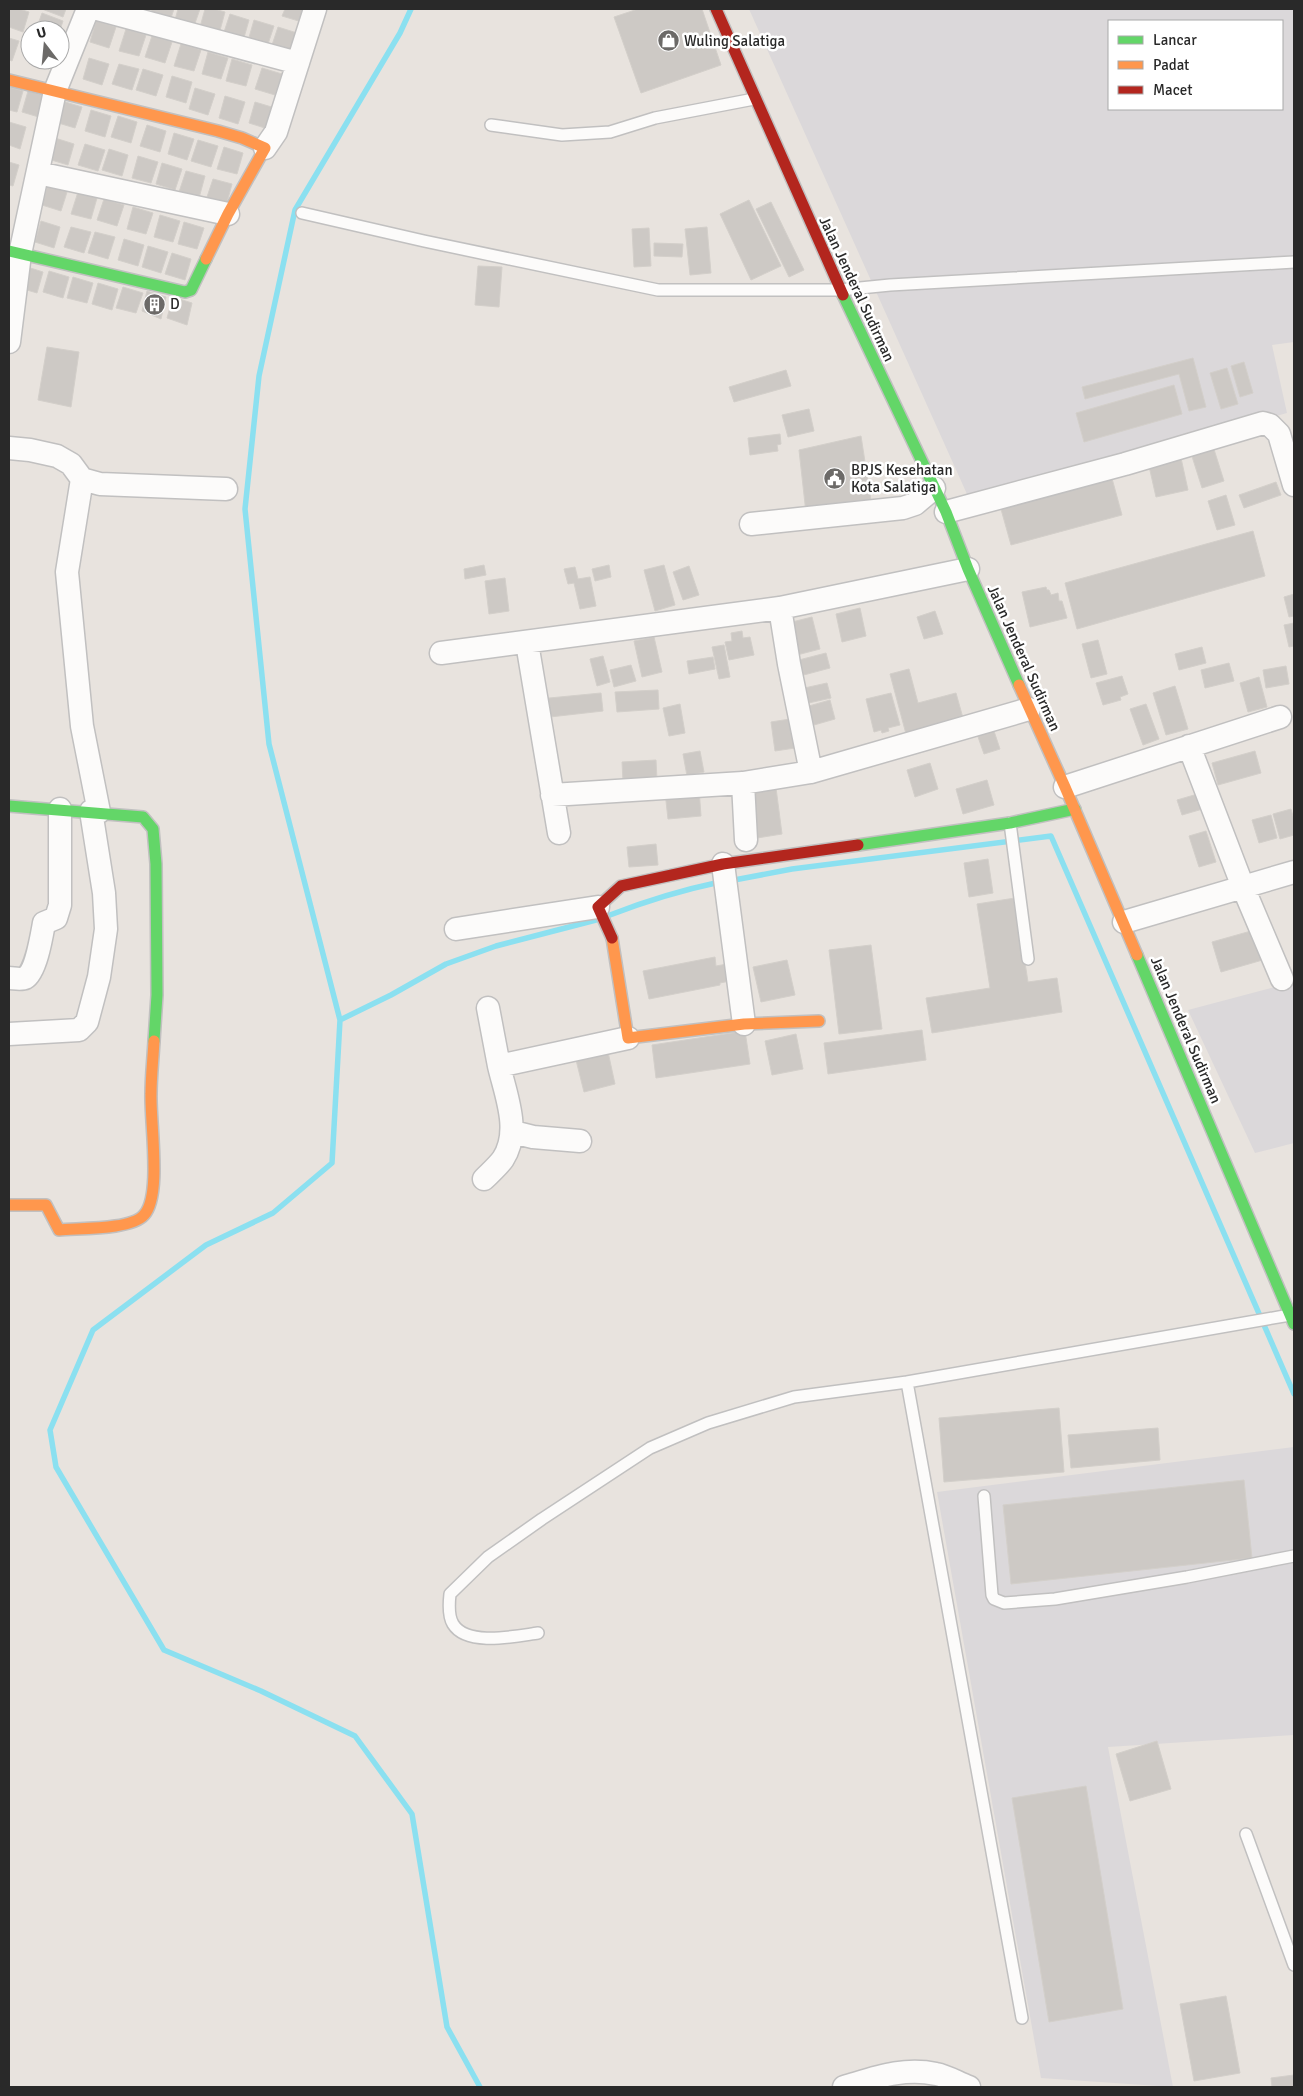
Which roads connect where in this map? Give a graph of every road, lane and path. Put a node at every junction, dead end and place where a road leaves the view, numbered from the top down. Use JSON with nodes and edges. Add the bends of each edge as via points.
{"nodes":[{"id":1,"x":88,"y":9,"type":"edge"},
{"id":2,"x":97,"y":9,"type":"edge"},
{"id":3,"x":315,"y":9,"type":"edge"},
{"id":4,"x":716,"y":9,"type":"edge"},
{"id":5,"x":298,"y":63,"type":"junction"},
{"id":6,"x":9,"y":80,"type":"edge"},
{"id":7,"x":55,"y":91,"type":"junction"},
{"id":8,"x":754,"y":99,"type":"junction"},
{"id":9,"x":491,"y":125,"type":"dead end"},
{"id":10,"x":265,"y":148,"type":"junction"},
{"id":11,"x":38,"y":173,"type":"junction"},
{"id":12,"x":302,"y":213,"type":"dead end"},
{"id":13,"x":228,"y":214,"type":"junction"},
{"id":14,"x":15,"y":253,"type":"edge"},
{"id":15,"x":1294,"y":262,"type":"edge"},
{"id":16,"x":840,"y":290,"type":"junction"},
{"id":17,"x":9,"y":342,"type":"edge"},
{"id":18,"x":9,"y":448,"type":"edge"},
{"id":19,"x":1289,"y":448,"type":"edge"},
{"id":20,"x":82,"y":479,"type":"junction"},
{"id":21,"x":1294,"y":485,"type":"edge"},
{"id":22,"x":934,"y":488,"type":"junction"},
{"id":23,"x":226,"y":489,"type":"dead end"},
{"id":24,"x":946,"y":512,"type":"junction"},
{"id":25,"x":751,"y":524,"type":"dead end"},
{"id":26,"x":968,"y":570,"type":"junction"},
{"id":27,"x":780,"y":608,"type":"junction"},
{"id":28,"x":527,"y":642,"type":"junction"},
{"id":29,"x":441,"y":653,"type":"dead end"},
{"id":30,"x":1029,"y":709,"type":"junction"},
{"id":31,"x":1280,"y":717,"type":"dead end"},
{"id":32,"x":1189,"y":746,"type":"junction"},
{"id":33,"x":811,"y":772,"type":"junction"},
{"id":34,"x":743,"y":783,"type":"junction"},
{"id":35,"x":1065,"y":786,"type":"junction"},
{"id":36,"x":552,"y":795,"type":"junction"},
{"id":37,"x":9,"y":806,"type":"edge"},
{"id":38,"x":60,"y":809,"type":"junction"},
{"id":39,"x":1075,"y":809,"type":"junction"},
{"id":40,"x":95,"y":812,"type":"junction"},
{"id":41,"x":1010,"y":823,"type":"junction"},
{"id":42,"x":559,"y":833,"type":"dead end"},
{"id":43,"x":746,"y":840,"type":"dead end"},
{"id":44,"x":1294,"y":872,"type":"edge"},
{"id":45,"x":725,"y":878,"type":"junction"},
{"id":46,"x":1243,"y":887,"type":"junction"},
{"id":47,"x":600,"y":911,"type":"junction"},
{"id":48,"x":1124,"y":922,"type":"junction"},
{"id":49,"x":456,"y":929,"type":"dead end"},
{"id":50,"x":1028,"y":959,"type":"dead end"},
{"id":51,"x":9,"y":978,"type":"edge"},
{"id":52,"x":1282,"y":979,"type":"dead end"},
{"id":53,"x":488,"y":1008,"type":"dead end"},
{"id":54,"x":819,"y":1021,"type":"dead end"},
{"id":55,"x":744,"y":1024,"type":"junction"},
{"id":56,"x":9,"y":1034,"type":"edge"},
{"id":57,"x":628,"y":1038,"type":"junction"},
{"id":58,"x":499,"y":1066,"type":"junction"},
{"id":59,"x":513,"y":1132,"type":"junction"},
{"id":60,"x":580,"y":1141,"type":"dead end"},
{"id":61,"x":484,"y":1179,"type":"dead end"},
{"id":62,"x":9,"y":1205,"type":"edge"},
{"id":63,"x":1289,"y":1318,"type":"edge"},
{"id":64,"x":907,"y":1382,"type":"junction"},
{"id":65,"x":984,"y":1496,"type":"dead end"},
{"id":66,"x":1294,"y":1556,"type":"edge"},
{"id":67,"x":538,"y":1633,"type":"dead end"},
{"id":68,"x":1246,"y":1834,"type":"dead end"},
{"id":69,"x":1294,"y":1965,"type":"edge"},
{"id":70,"x":1022,"y":2018,"type":"dead end"},
{"id":71,"x":844,"y":2087,"type":"edge"},
{"id":72,"x":969,"y":2087,"type":"edge"}],
"edges":[{"from":1,"to":7,"type":"street"},
{"from":2,"to":5,"type":"street"},
{"from":3,"to":5,"type":"street"},
{"from":4,"to":8,"type":"street","name":"Jalan Jenderal Sudirman"},
{"from":5,"to":10,"type":"street","via":[[276,132]]},
{"from":6,"to":7,"type":"street"},
{"from":7,"to":10,"type":"street","via":[[218,131]]},
{"from":7,"to":11,"type":"street"},
{"from":8,"to":9,"type":"lane","via":[[655,118],[610,132],[562,135]]},
{"from":8,"to":16,"type":"street","name":"Jalan Jenderal Sudirman"},
{"from":10,"to":13,"type":"street"},
{"from":11,"to":13,"type":"street"},
{"from":11,"to":14,"type":"street"},
{"from":12,"to":16,"type":"lane","via":[[658,290]]},
{"from":13,"to":14,"type":"street","via":[[195,285],[185,292]]},
{"from":14,"to":17,"type":"street"},
{"from":15,"to":16,"type":"lane"},
{"from":16,"to":22,"type":"street","name":"Jalan Jenderal Sudirman"},
{"from":18,"to":20,"type":"street","via":[[57,456],[71,464]]},
{"from":19,"to":21,"type":"street"},
{"from":19,"to":24,"type":"street","via":[[1270,425],[1262,423]]},
{"from":20,"to":23,"type":"street","via":[[100,484]]},
{"from":20,"to":40,"type":"street","via":[[67,572],[82,726]]},
{"from":22,"to":24,"type":"street","name":"Jalan Jenderal Sudirman"},
{"from":22,"to":25,"type":"street","via":[[915,504],[903,508]]},
{"from":24,"to":26,"type":"street","name":"Jalan Jenderal Sudirman"},
{"from":26,"to":27,"type":"street"},
{"from":26,"to":30,"type":"street","name":"Jalan Jenderal Sudirman"},
{"from":27,"to":28,"type":"street"},
{"from":27,"to":33,"type":"street"},
{"from":28,"to":29,"type":"street"},
{"from":28,"to":36,"type":"street"},
{"from":30,"to":33,"type":"street"},
{"from":30,"to":35,"type":"street","name":"Jalan Jenderal Sudirman"},
{"from":31,"to":32,"type":"street"},
{"from":32,"to":35,"type":"street"},
{"from":32,"to":46,"type":"street"},
{"from":33,"to":34,"type":"street"},
{"from":34,"to":36,"type":"street"},
{"from":34,"to":43,"type":"street"},
{"from":35,"to":39,"type":"street","name":"Jalan Jenderal Sudirman"},
{"from":36,"to":42,"type":"street"},
{"from":37,"to":38,"type":"street"},
{"from":38,"to":40,"type":"street"},
{"from":38,"to":51,"type":"street","via":[[60,905],[56,918],[44,922],[39,953],[26,976]]},
{"from":39,"to":41,"type":"street"},
{"from":39,"to":48,"type":"street","name":"Jalan Jenderal Sudirman"},
{"from":40,"to":56,"type":"street","via":[[106,928],[99,977],[87,1022],[79,1030]]},
{"from":40,"to":62,"type":"street","via":[[143,817],[153,829],[157,995],[151,1095],[154,1188],[144,1216],[129,1224],[58,1230],[46,1205]]},
{"from":41,"to":45,"type":"street"},
{"from":41,"to":50,"type":"lane"},
{"from":44,"to":46,"type":"street"},
{"from":45,"to":47,"type":"street","via":[[621,886],[608,896]]},
{"from":45,"to":55,"type":"street"},
{"from":46,"to":48,"type":"street"},
{"from":46,"to":52,"type":"street"},
{"from":47,"to":49,"type":"street"},
{"from":47,"to":57,"type":"street","via":[[616,957]]},
{"from":48,"to":63,"type":"street","name":"Jalan Jenderal Sudirman"},
{"from":53,"to":58,"type":"street"},
{"from":54,"to":55,"type":"street"},
{"from":55,"to":57,"type":"street"},
{"from":57,"to":58,"type":"street"},
{"from":58,"to":59,"type":"street"},
{"from":59,"to":60,"type":"street"},
{"from":59,"to":61,"type":"street","via":[[510,1147],[502,1161]]},
{"from":63,"to":64,"type":"lane","via":[[1239,1323]]},
{"from":64,"to":67,"type":"lane","via":[[794,1397],[708,1423],[650,1448],[488,1557],[450,1594],[453,1624],[465,1635],[488,1639]]},
{"from":64,"to":70,"type":"lane"},
{"from":65,"to":66,"type":"lane","via":[[992,1595],[1004,1603],[1055,1599]]},
{"from":68,"to":69,"type":"lane"},
{"from":71,"to":72,"type":"street","via":[[909,2071],[938,2074]]}]}
